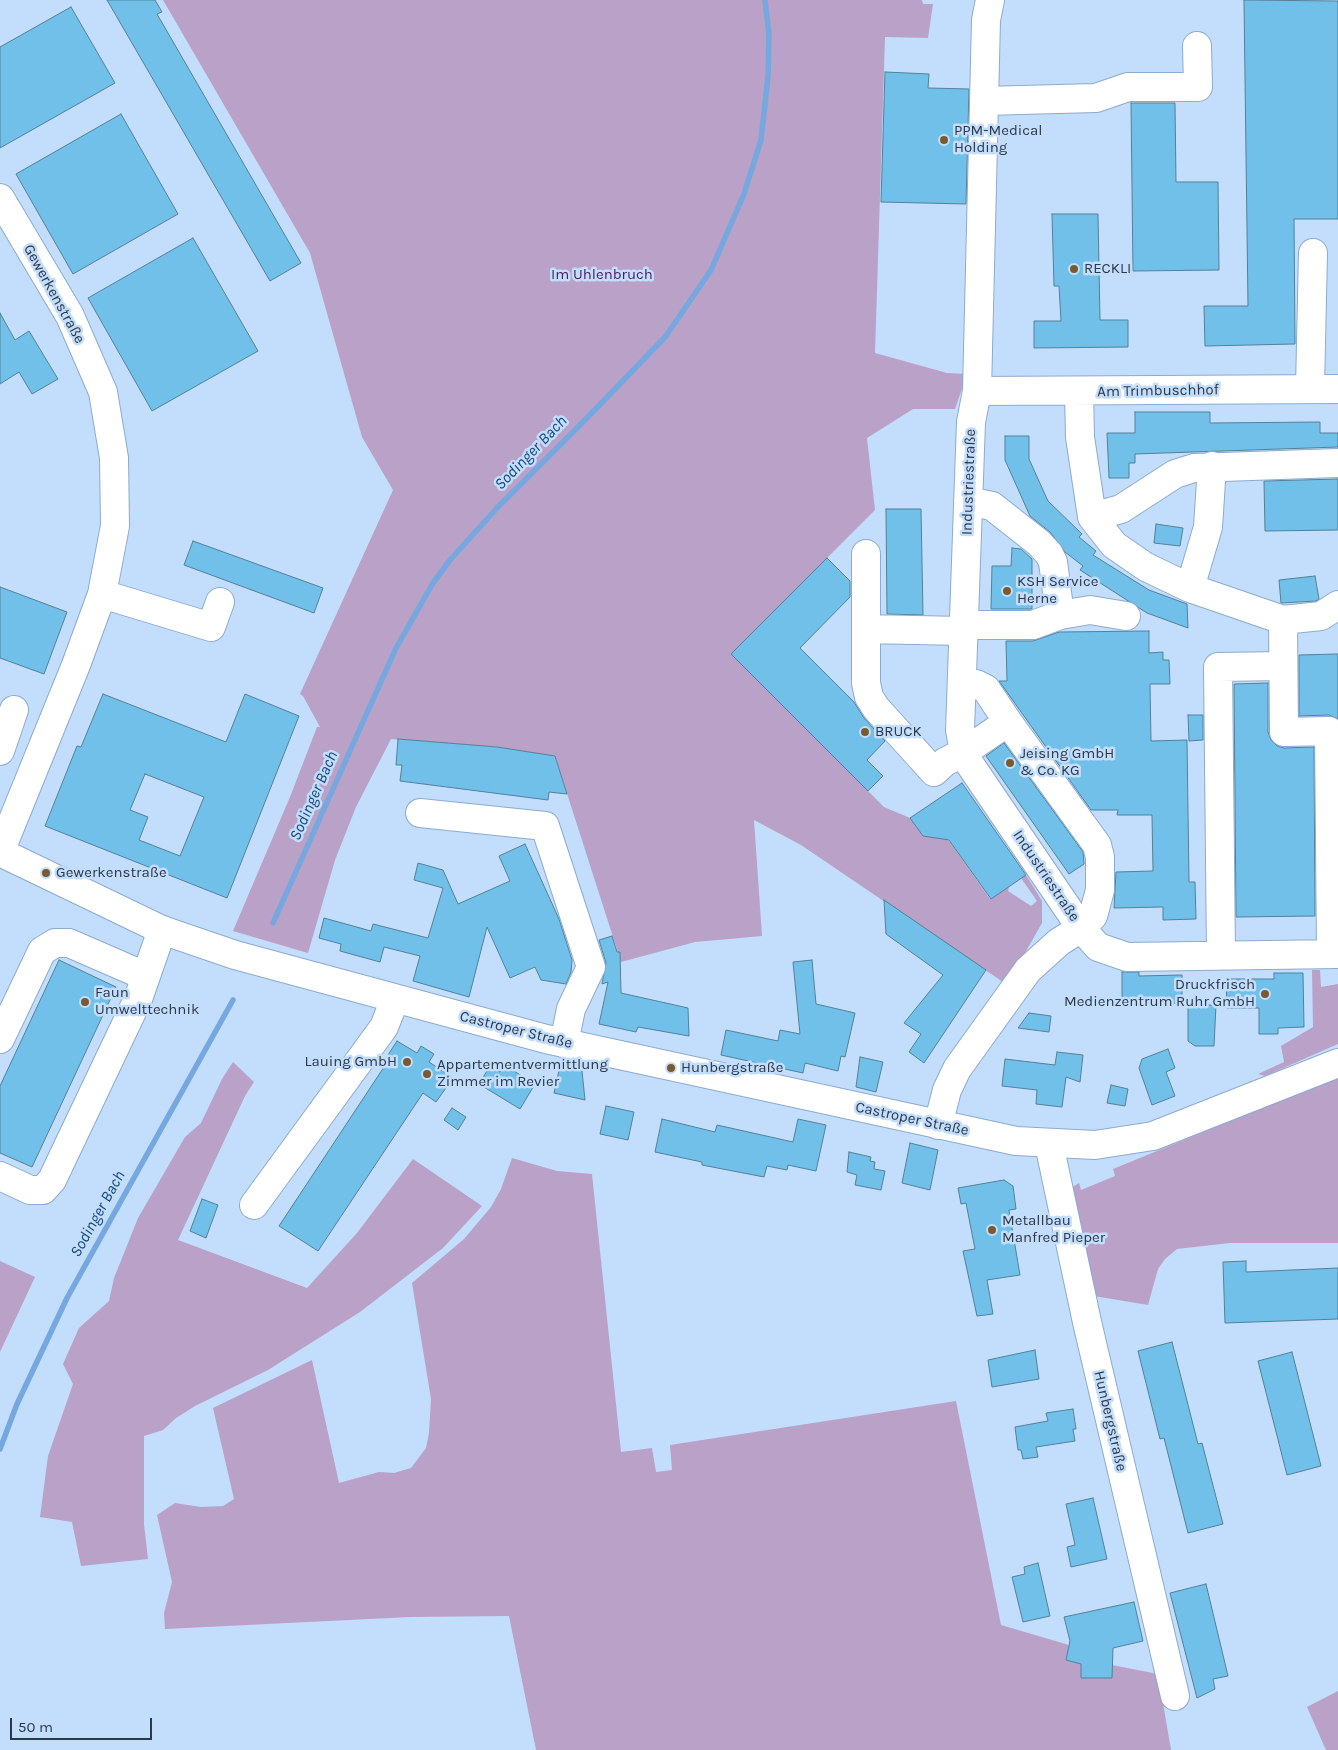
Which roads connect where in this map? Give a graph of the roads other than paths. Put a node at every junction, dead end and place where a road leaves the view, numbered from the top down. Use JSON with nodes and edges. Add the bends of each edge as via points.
{"nodes":[{"id":1,"x":990,"y":0,"type":"edge"},
{"id":2,"x":1197,"y":46,"type":"dead end"},
{"id":3,"x":984,"y":101,"type":"junction"},
{"id":4,"x":0,"y":198,"type":"edge"},
{"id":5,"x":1313,"y":253,"type":"dead end"},
{"id":6,"x":1310,"y":389,"type":"junction"},
{"id":7,"x":1338,"y":389,"type":"edge"},
{"id":8,"x":977,"y":391,"type":"junction"},
{"id":9,"x":1079,"y":392,"type":"junction"},
{"id":10,"x":1338,"y":463,"type":"edge"},
{"id":11,"x":1212,"y":466,"type":"junction"},
{"id":12,"x":968,"y":501,"type":"junction"},
{"id":13,"x":1092,"y":517,"type":"junction"},
{"id":14,"x":866,"y":554,"type":"dead end"},
{"id":15,"x":1190,"y":588,"type":"junction"},
{"id":16,"x":102,"y":594,"type":"junction"},
{"id":17,"x":220,"y":602,"type":"dead end"},
{"id":18,"x":1338,"y":606,"type":"edge"},
{"id":19,"x":1060,"y":615,"type":"junction"},
{"id":20,"x":1126,"y":616,"type":"dead end"},
{"id":21,"x":1283,"y":620,"type":"junction"},
{"id":22,"x":964,"y":628,"type":"junction"},
{"id":23,"x":866,"y":630,"type":"junction"},
{"id":24,"x":1283,"y":666,"type":"junction"},
{"id":25,"x":962,"y":682,"type":"junction"},
{"id":26,"x":14,"y":710,"type":"dead end"},
{"id":27,"x":1008,"y":722,"type":"junction"},
{"id":28,"x":0,"y":751,"type":"edge"},
{"id":29,"x":964,"y":752,"type":"junction"},
{"id":30,"x":420,"y":813,"type":"dead end"},
{"id":31,"x":2,"y":843,"type":"edge"},
{"id":32,"x":1081,"y":928,"type":"junction"},
{"id":33,"x":162,"y":930,"type":"junction"},
{"id":34,"x":1335,"y":954,"type":"edge"},
{"id":35,"x":1221,"y":955,"type":"junction"},
{"id":36,"x":145,"y":976,"type":"junction"},
{"id":37,"x":395,"y":999,"type":"junction"},
{"id":38,"x":0,"y":1039,"type":"edge"},
{"id":39,"x":564,"y":1043,"type":"junction"},
{"id":40,"x":1338,"y":1063,"type":"edge"},
{"id":41,"x":938,"y":1125,"type":"junction"},
{"id":42,"x":1049,"y":1144,"type":"junction"},
{"id":43,"x":0,"y":1176,"type":"edge"},
{"id":44,"x":254,"y":1205,"type":"dead end"},
{"id":45,"x":1176,"y":1696,"type":"dead end"}],
"edges":[{"from":1,"to":3,"type":"street","name":"Industriestraße","via":[[986,20]]},
{"from":2,"to":3,"type":"street","via":[[1198,87],[1128,88],[1096,98]]},
{"from":3,"to":8,"type":"street","name":"Industriestraße"},
{"from":4,"to":16,"type":"street","name":"Gewerkenstraße","via":[[70,316],[103,392],[114,458],[115,526]]},
{"from":5,"to":6,"type":"street"},
{"from":6,"to":7,"type":"street","name":"Am Trimbuschhof"},
{"from":6,"to":9,"type":"street","name":"Am Trimbuschhof"},
{"from":8,"to":9,"type":"street","name":"Am Trimbuschhof"},
{"from":8,"to":12,"type":"street","name":"Industriestraße","via":[[970,422]]},
{"from":9,"to":13,"type":"street","via":[[1080,437]]},
{"from":10,"to":11,"type":"street"},
{"from":11,"to":13,"type":"street","via":[[1175,474],[1121,509]]},
{"from":11,"to":15,"type":"street","via":[[1208,527]]},
{"from":12,"to":19,"type":"street","via":[[992,506],[1049,554],[1053,562]]},
{"from":12,"to":22,"type":"street","name":"Industriestraße"},
{"from":13,"to":15,"type":"street","via":[[1114,545],[1146,567]]},
{"from":14,"to":23,"type":"street"},
{"from":15,"to":21,"type":"street"},
{"from":16,"to":17,"type":"street","via":[[211,627]]},
{"from":16,"to":31,"type":"street","name":"Gewerkenstraße"},
{"from":18,"to":21,"type":"street","via":[[1321,616]]},
{"from":19,"to":20,"type":"street","via":[[1090,610]]},
{"from":19,"to":22,"type":"street","via":[[1033,625]]},
{"from":21,"to":24,"type":"street"},
{"from":22,"to":23,"type":"street"},
{"from":22,"to":25,"type":"street","name":"Industriestraße"},
{"from":23,"to":29,"type":"street","via":[[866,683],[876,708],[934,772]]},
{"from":24,"to":34,"type":"street","via":[[1284,732],[1329,731]]},
{"from":24,"to":35,"type":"street","via":[[1218,666]]},
{"from":25,"to":27,"type":"street","via":[[986,689]]},
{"from":25,"to":29,"type":"street","name":"Industriestraße","via":[[960,730]]},
{"from":26,"to":28,"type":"street"},
{"from":27,"to":29,"type":"street"},
{"from":27,"to":32,"type":"street","via":[[1097,845],[1100,890],[1092,916]]},
{"from":29,"to":32,"type":"street","name":"Industriestraße"},
{"from":30,"to":39,"type":"street","via":[[545,826],[591,967],[571,1009]]},
{"from":31,"to":33,"type":"street","name":"Castroper Straße"},
{"from":32,"to":35,"type":"street","name":"Industriestraße","via":[[1098,947],[1127,957]]},
{"from":32,"to":41,"type":"street","name":"Industriestraße","via":[[1045,954],[1022,978],[957,1069]]},
{"from":33,"to":36,"type":"street"},
{"from":33,"to":37,"type":"street","name":"Castroper Straße","via":[[235,955]]},
{"from":34,"to":35,"type":"street","name":"Industriestraße"},
{"from":36,"to":38,"type":"street","via":[[69,943],[55,943],[42,951]]},
{"from":36,"to":43,"type":"street","via":[[138,999],[52,1180],[43,1190],[30,1190]]},
{"from":37,"to":39,"type":"street","name":"Castroper Straße"},
{"from":37,"to":44,"type":"street","via":[[384,1027]]},
{"from":39,"to":41,"type":"street","name":"Castroper Straße"},
{"from":40,"to":42,"type":"street","name":"Castroper Straße","via":[[1153,1136],[1095,1145]]},
{"from":41,"to":42,"type":"street","name":"Castroper Straße","via":[[1016,1142]]},
{"from":42,"to":45,"type":"street","name":"Hunbergstraße","via":[[1087,1322]]}]}
